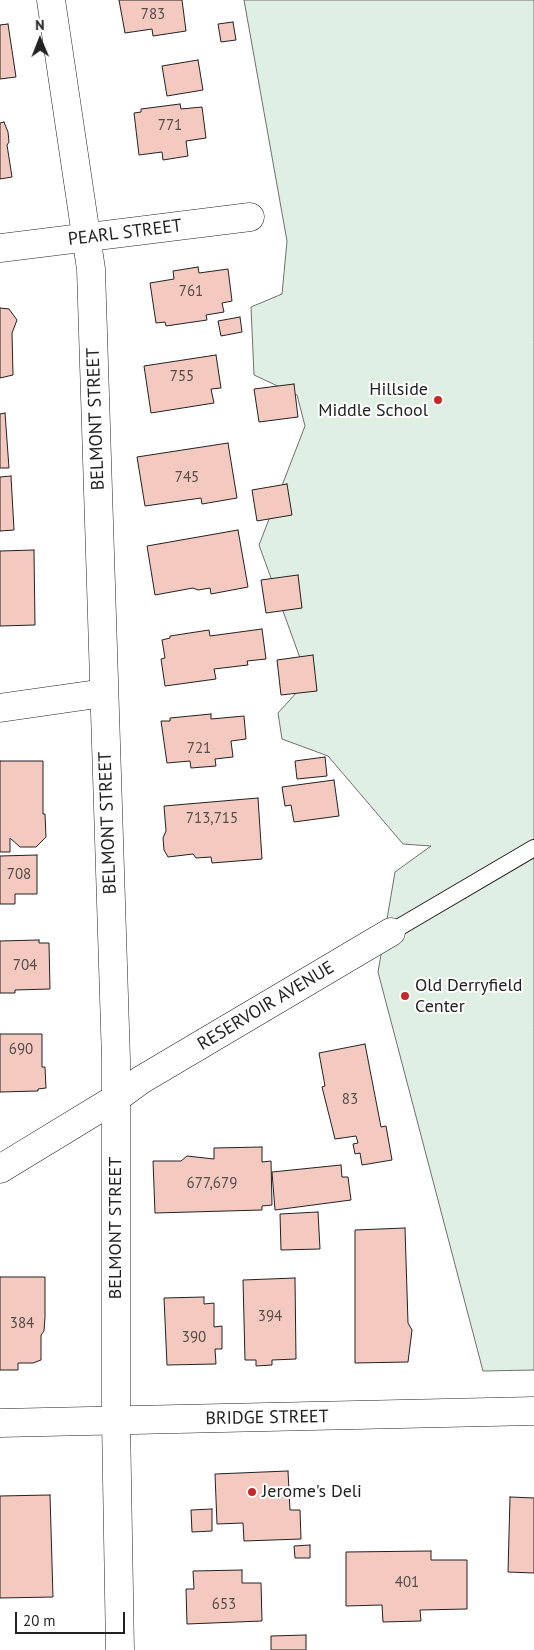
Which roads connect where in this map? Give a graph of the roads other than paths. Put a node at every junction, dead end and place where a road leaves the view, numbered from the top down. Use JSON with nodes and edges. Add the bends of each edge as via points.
{"nodes":[{"id":1,"x":50,"y":0,"type":"edge"},
{"id":2,"x":250,"y":217,"type":"dead end"},
{"id":3,"x":88,"y":237,"type":"junction"},
{"id":4,"x":0,"y":248,"type":"edge"},
{"id":5,"x":104,"y":693,"type":"junction"},
{"id":6,"x":0,"y":708,"type":"edge"},
{"id":7,"x":534,"y":848,"type":"edge"},
{"id":8,"x":391,"y":932,"type":"joint"},
{"id":9,"x":115,"y":1100,"type":"junction"},
{"id":10,"x":0,"y":1169,"type":"edge"},
{"id":11,"x":534,"y":1412,"type":"edge"},
{"id":12,"x":116,"y":1421,"type":"junction"},
{"id":13,"x":0,"y":1423,"type":"edge"},
{"id":14,"x":120,"y":1650,"type":"edge"}],
"edges":[{"from":1,"to":3,"type":"street","name":"BELMONT STREET"},
{"from":2,"to":3,"type":"street","name":"PEARL STREET"},
{"from":3,"to":4,"type":"street","name":"PEARL STREET"},
{"from":3,"to":5,"type":"street","name":"BELMONT STREET"},
{"from":5,"to":6,"type":"street"},
{"from":5,"to":9,"type":"street","name":"BELMONT STREET"},
{"from":7,"to":8,"type":"lane","name":"RESERVOIR AVENUE"},
{"from":8,"to":9,"type":"street","name":"RESERVOIR AVENUE","via":[[141,1080]]},
{"from":9,"to":10,"type":"street","name":"RESERVOIR AVENUE"},
{"from":9,"to":12,"type":"street","name":"BELMONT STREET"},
{"from":11,"to":12,"type":"street","name":"BRIDGE STREET"},
{"from":12,"to":13,"type":"street","name":"BRIDGE STREET"},
{"from":12,"to":14,"type":"street","name":"BELMONT STREET"}]}
